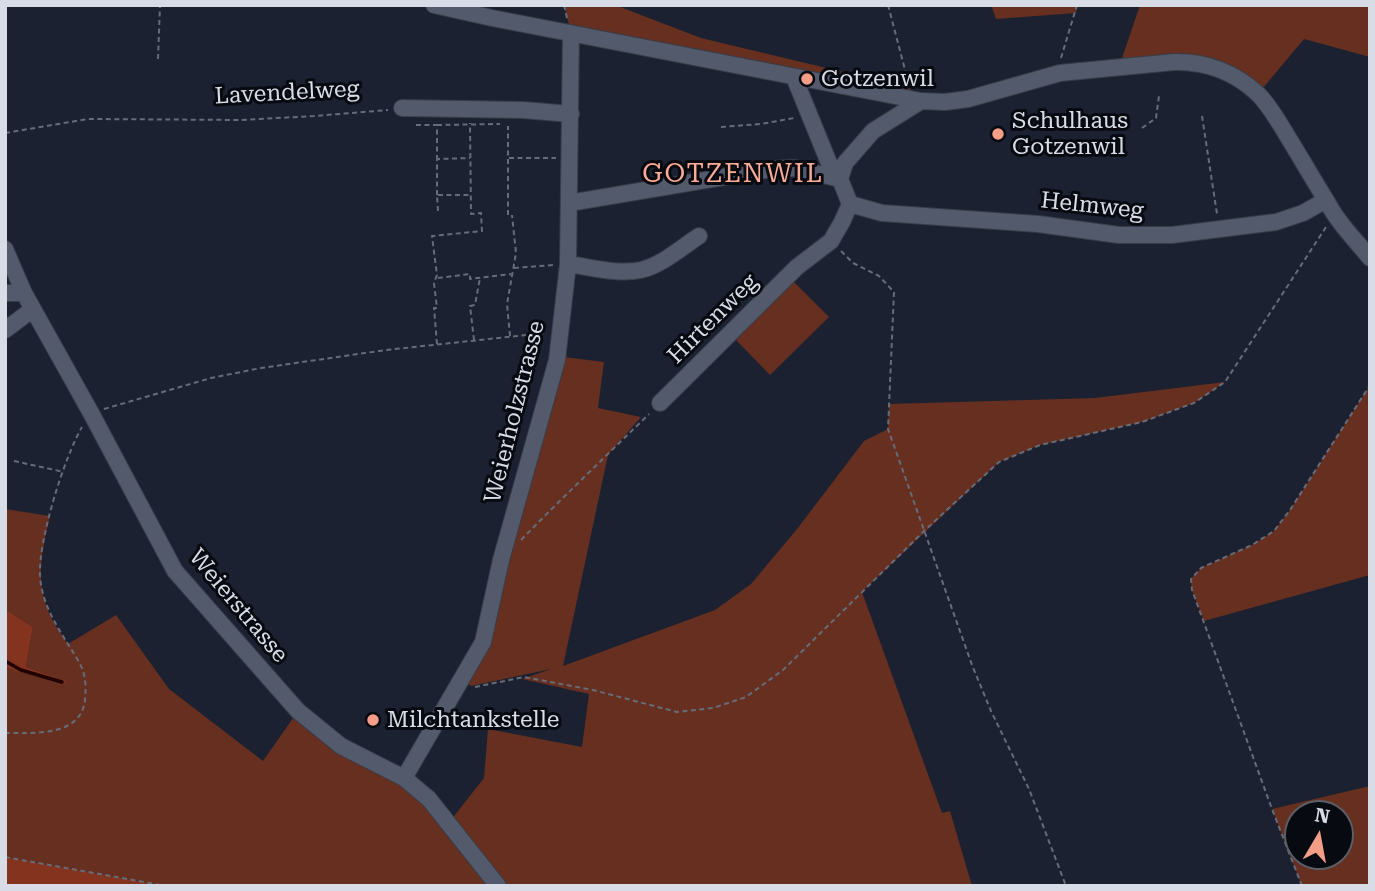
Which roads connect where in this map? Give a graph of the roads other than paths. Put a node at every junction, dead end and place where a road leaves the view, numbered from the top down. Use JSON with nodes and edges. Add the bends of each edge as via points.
{"nodes":[{"id":1,"x":434,"y":5,"type":"edge"},
{"id":2,"x":571,"y":33,"type":"junction"},
{"id":3,"x":794,"y":77,"type":"junction"},
{"id":4,"x":917,"y":101,"type":"junction"},
{"id":5,"x":402,"y":108,"type":"road end"},
{"id":6,"x":571,"y":114,"type":"junction"},
{"id":7,"x":840,"y":179,"type":"junction"},
{"id":8,"x":569,"y":203,"type":"junction"},
{"id":9,"x":850,"y":204,"type":"junction"},
{"id":10,"x":1330,"y":207,"type":"junction"},
{"id":11,"x":699,"y":236,"type":"dead end"},
{"id":12,"x":5,"y":249,"type":"edge"},
{"id":13,"x":1370,"y":258,"type":"edge"},
{"id":14,"x":568,"y":264,"type":"junction"},
{"id":15,"x":5,"y":293,"type":"edge"},
{"id":16,"x":24,"y":293,"type":"junction"},
{"id":17,"x":33,"y":309,"type":"junction"},
{"id":18,"x":5,"y":330,"type":"edge"},
{"id":19,"x":660,"y":403,"type":"road end"},
{"id":20,"x":404,"y":778,"type":"junction"},
{"id":21,"x":498,"y":886,"type":"edge"}],
"edges":[{"from":1,"to":2,"type":"street"},
{"from":2,"to":3,"type":"street"},
{"from":2,"to":6,"type":"street","name":"Weierholzstrasse"},
{"from":3,"to":4,"type":"street"},
{"from":3,"to":7,"type":"street"},
{"from":4,"to":7,"type":"street","via":[[873,131],[845,163]]},
{"from":4,"to":10,"type":"street","via":[[968,99],[1060,73],[1188,61],[1203,64],[1242,81],[1258,94]]},
{"from":5,"to":6,"type":"street"},
{"from":6,"to":8,"type":"street","name":"Weierholzstrasse"},
{"from":7,"to":8,"type":"street","via":[[771,169]]},
{"from":7,"to":9,"type":"street"},
{"from":8,"to":14,"type":"street","name":"Weierholzstrasse"},
{"from":9,"to":10,"type":"street","name":"Helmweg","via":[[882,213],[1119,235],[1172,235],[1276,222]]},
{"from":9,"to":19,"type":"street","name":"Hirtenweg","via":[[831,241],[797,267]]},
{"from":10,"to":13,"type":"street"},
{"from":11,"to":14,"type":"street","via":[[641,270]]},
{"from":12,"to":16,"type":"street","name":"Weierstrasse"},
{"from":14,"to":20,"type":"street","name":"Weierholzstrasse","via":[[556,360],[483,642]]},
{"from":15,"to":16,"type":"street"},
{"from":16,"to":17,"type":"street","name":"Weierstrasse"},
{"from":17,"to":18,"type":"street"},
{"from":17,"to":20,"type":"street","name":"Weierstrasse","via":[[175,571],[298,711],[341,746]]},
{"from":20,"to":21,"type":"street","name":"Weierstrasse","via":[[429,799]]}]}
